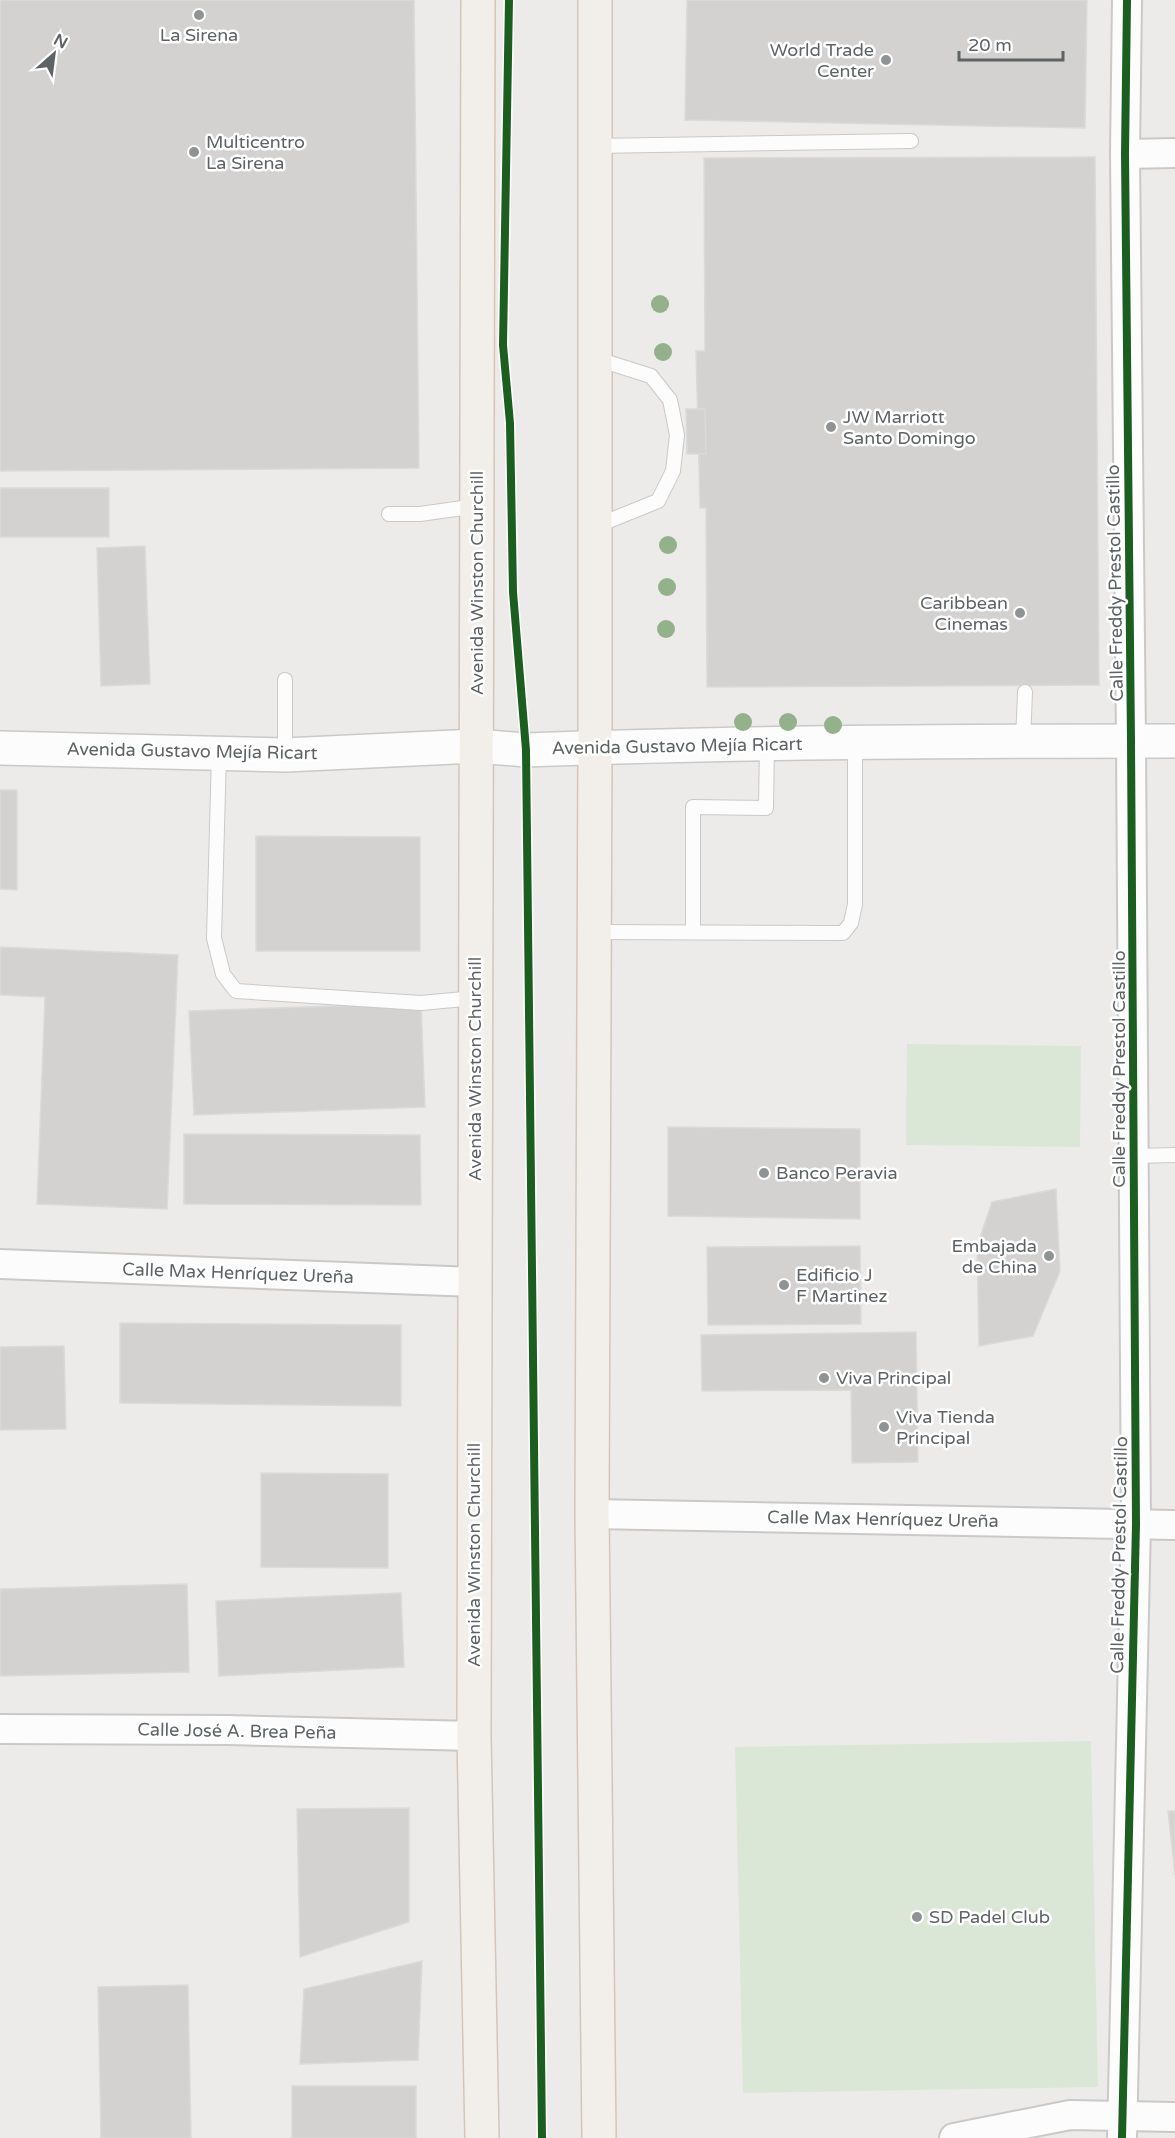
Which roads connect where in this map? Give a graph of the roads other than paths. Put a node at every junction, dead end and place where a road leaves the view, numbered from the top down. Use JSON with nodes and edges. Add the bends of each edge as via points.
{"nodes":[{"id":1,"x":478,"y":0,"type":"edge"},
{"id":2,"x":595,"y":0,"type":"edge"},
{"id":3,"x":1127,"y":0,"type":"edge"},
{"id":4,"x":911,"y":141,"type":"dead end"},
{"id":5,"x":593,"y":146,"type":"junction"},
{"id":6,"x":1175,"y":153,"type":"edge"},
{"id":7,"x":1125,"y":154,"type":"junction"},
{"id":8,"x":594,"y":358,"type":"junction"},
{"id":9,"x":477,"y":506,"type":"junction"},
{"id":10,"x":389,"y":514,"type":"dead end"},
{"id":11,"x":594,"y":526,"type":"junction"},
{"id":12,"x":285,"y":680,"type":"dead end"},
{"id":13,"x":1025,"y":692,"type":"dead end"},
{"id":14,"x":1023,"y":741,"type":"junction"},
{"id":15,"x":1131,"y":741,"type":"junction"},
{"id":16,"x":1175,"y":741,"type":"edge"},
{"id":17,"x":855,"y":742,"type":"junction"},
{"id":18,"x":767,"y":744,"type":"junction"},
{"id":19,"x":477,"y":747,"type":"junction"},
{"id":20,"x":595,"y":747,"type":"junction"},
{"id":21,"x":0,"y":748,"type":"edge"},
{"id":22,"x":219,"y":753,"type":"junction"},
{"id":23,"x":285,"y":755,"type":"junction"},
{"id":24,"x":594,"y":932,"type":"junction"},
{"id":25,"x":693,"y":932,"type":"junction"},
{"id":26,"x":475,"y":998,"type":"junction"},
{"id":27,"x":1175,"y":1155,"type":"edge"},
{"id":28,"x":1135,"y":1156,"type":"junction"},
{"id":29,"x":0,"y":1264,"type":"edge"},
{"id":30,"x":475,"y":1282,"type":"junction"},
{"id":31,"x":592,"y":1514,"type":"junction"},
{"id":32,"x":1136,"y":1524,"type":"junction"},
{"id":33,"x":1175,"y":1524,"type":"edge"},
{"id":34,"x":0,"y":1730,"type":"edge"},
{"id":35,"x":474,"y":1736,"type":"junction"},
{"id":36,"x":1175,"y":2117,"type":"edge"},
{"id":37,"x":1122,"y":2127,"type":"edge"},
{"id":38,"x":482,"y":2138,"type":"edge"},
{"id":39,"x":599,"y":2138,"type":"edge"},
{"id":40,"x":954,"y":2138,"type":"edge"}],
"edges":[{"from":1,"to":9,"type":"main road","name":"Avenida Winston Churchill"},
{"from":2,"to":5,"type":"main road"},
{"from":3,"to":7,"type":"street","name":"Calle Freddy Prestol Castillo"},
{"from":4,"to":5,"type":"lane"},
{"from":5,"to":8,"type":"main road"},
{"from":6,"to":7,"type":"street"},
{"from":7,"to":15,"type":"street","name":"Calle Freddy Prestol Castillo"},
{"from":8,"to":11,"type":"main road"},
{"from":8,"to":11,"type":"lane","via":[[651,376],[670,400],[677,435],[673,471],[658,501]]},
{"from":9,"to":10,"type":"lane"},
{"from":9,"to":19,"type":"main road","name":"Avenida Winston Churchill"},
{"from":11,"to":20,"type":"main road"},
{"from":12,"to":23,"type":"lane"},
{"from":13,"to":14,"type":"lane"},
{"from":14,"to":15,"type":"street","name":"Avenida Gustavo Mejía Ricart"},
{"from":14,"to":17,"type":"street","name":"Avenida Gustavo Mejía Ricart"},
{"from":15,"to":16,"type":"street","name":"Avenida Gustavo Mejía Ricart"},
{"from":15,"to":28,"type":"street","name":"Calle Freddy Prestol Castillo"},
{"from":17,"to":18,"type":"street","name":"Avenida Gustavo Mejía Ricart"},
{"from":17,"to":25,"type":"lane","via":[[855,904],[851,923],[843,933]]},
{"from":18,"to":20,"type":"street","name":"Avenida Gustavo Mejía Ricart"},
{"from":18,"to":25,"type":"lane","via":[[766,808],[693,807]]},
{"from":19,"to":20,"type":"street","name":"Avenida Gustavo Mejía Ricart"},
{"from":19,"to":23,"type":"street","name":"Avenida Gustavo Mejía Ricart"},
{"from":19,"to":26,"type":"main road","name":"Avenida Winston Churchill"},
{"from":20,"to":24,"type":"main road"},
{"from":21,"to":22,"type":"street","name":"Avenida Gustavo Mejía Ricart"},
{"from":22,"to":23,"type":"street","name":"Avenida Gustavo Mejía Ricart"},
{"from":22,"to":26,"type":"lane","via":[[214,938],[223,974],[236,991],[421,1003]]},
{"from":24,"to":25,"type":"lane"},
{"from":24,"to":31,"type":"main road"},
{"from":26,"to":30,"type":"main road","name":"Avenida Winston Churchill"},
{"from":27,"to":28,"type":"lane"},
{"from":28,"to":32,"type":"street","name":"Calle Freddy Prestol Castillo"},
{"from":29,"to":30,"type":"street","name":"Calle Max Henríquez Ureña"},
{"from":30,"to":35,"type":"main road","name":"Avenida Winston Churchill"},
{"from":31,"to":32,"type":"street","name":"Calle Max Henríquez Ureña"},
{"from":31,"to":39,"type":"main road"},
{"from":32,"to":33,"type":"street","name":"Calle Max Henríquez Ureña"},
{"from":32,"to":37,"type":"street","name":"Calle Freddy Prestol Castillo"},
{"from":34,"to":35,"type":"street","name":"Calle José A. Brea Peña"},
{"from":35,"to":38,"type":"main road","name":"Avenida Winston Churchill"},
{"from":36,"to":37,"type":"street"},
{"from":37,"to":40,"type":"street","via":[[1070,2115]]}]}
